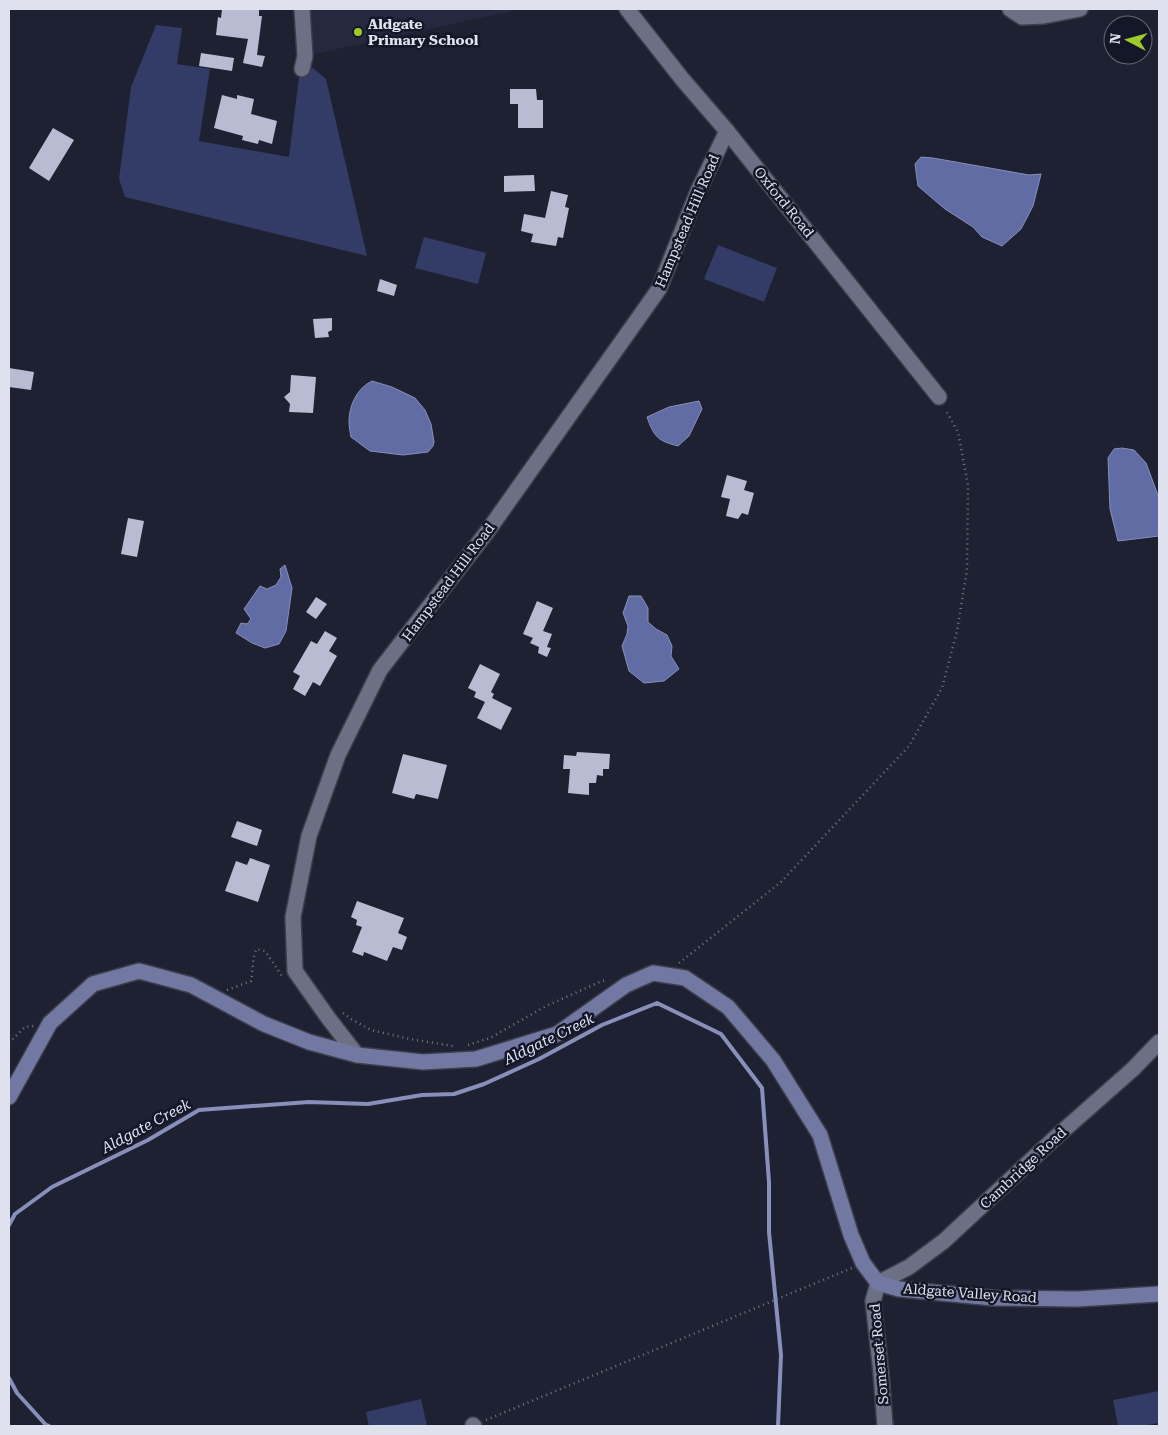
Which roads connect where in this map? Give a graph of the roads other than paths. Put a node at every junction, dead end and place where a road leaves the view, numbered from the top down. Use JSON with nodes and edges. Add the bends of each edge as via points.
{"nodes":[{"id":1,"x":302,"y":9,"type":"edge"},
{"id":2,"x":627,"y":9,"type":"edge"},
{"id":3,"x":1010,"y":9,"type":"edge"},
{"id":4,"x":1080,"y":9,"type":"edge"},
{"id":5,"x":302,"y":70,"type":"dead end"},
{"id":6,"x":727,"y":131,"type":"junction"},
{"id":7,"x":939,"y":398,"type":"road end"},
{"id":8,"x":1159,"y":1042,"type":"edge"},
{"id":9,"x":357,"y":1055,"type":"junction"},
{"id":10,"x":9,"y":1097,"type":"edge"},
{"id":11,"x":878,"y":1283,"type":"junction"},
{"id":12,"x":1159,"y":1294,"type":"edge"},
{"id":13,"x":885,"y":1426,"type":"edge"}],
"edges":[{"from":1,"to":5,"type":"street","via":[[305,56]]},
{"from":2,"to":6,"type":"street","name":"Oxford Road"},
{"from":3,"to":4,"type":"street","via":[[1022,17]]},
{"from":6,"to":7,"type":"street","name":"Oxford Road"},
{"from":6,"to":9,"type":"street","name":"Hampstead Hill Road","via":[[698,191],[659,289],[487,532],[380,670],[338,755],[309,836],[293,916],[295,971]]},
{"from":8,"to":11,"type":"street","name":"Cambridge Road","via":[[944,1240],[909,1267]]},
{"from":9,"to":10,"type":"street","via":[[309,1042],[264,1024],[191,985],[139,971],[94,984],[50,1023]]},
{"from":9,"to":11,"type":"street","via":[[423,1062],[476,1059],[557,1034],[626,985],[653,973],[685,978],[728,1007],[774,1060],[820,1135],[851,1234],[863,1263]]},
{"from":11,"to":12,"type":"street","name":"Aldgate Valley Road","via":[[899,1289],[993,1298],[1078,1299]]},
{"from":11,"to":13,"type":"street","name":"Somerset Road","via":[[872,1301]]}]}
